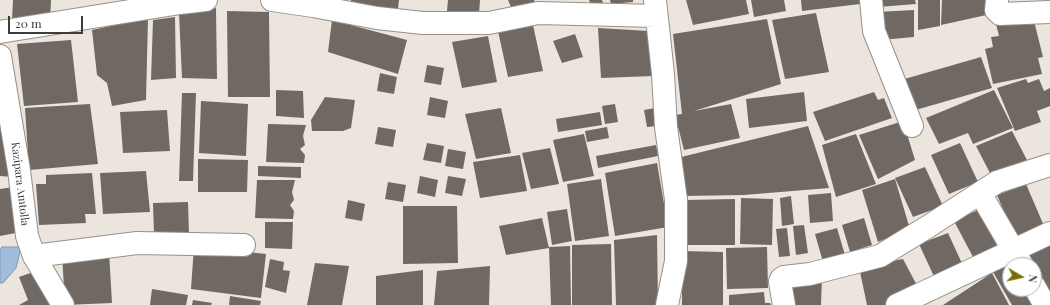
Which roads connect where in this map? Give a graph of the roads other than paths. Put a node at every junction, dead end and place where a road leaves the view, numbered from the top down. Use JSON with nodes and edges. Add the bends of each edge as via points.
{"nodes":[{"id":1,"x":206,"y":0,"type":"edge"},
{"id":2,"x":272,"y":0,"type":"edge"},
{"id":3,"x":871,"y":0,"type":"edge"},
{"id":4,"x":997,"y":0,"type":"edge"},
{"id":5,"x":655,"y":8,"type":"edge"},
{"id":6,"x":1050,"y":12,"type":"edge"},
{"id":7,"x":0,"y":32,"type":"edge"},
{"id":8,"x":0,"y":56,"type":"edge"},
{"id":9,"x":912,"y":126,"type":"dead end"},
{"id":10,"x":1050,"y":165,"type":"edge"},
{"id":11,"x":980,"y":193,"type":"junction"},
{"id":12,"x":1050,"y":233,"type":"edge"},
{"id":13,"x":244,"y":245,"type":"dead end"},
{"id":14,"x":34,"y":256,"type":"junction"},
{"id":15,"x":1017,"y":257,"type":"edge"},
{"id":16,"x":63,"y":305,"type":"edge"},
{"id":17,"x":666,"y":305,"type":"edge"},
{"id":18,"x":784,"y":305,"type":"edge"},
{"id":19,"x":897,"y":305,"type":"edge"}],
"edges":[{"from":1,"to":7,"type":"street"},
{"from":2,"to":5,"type":"street","via":[[423,23],[489,23],[538,13]]},
{"from":3,"to":9,"type":"street","via":[[874,32]]},
{"from":4,"to":6,"type":"street","via":[[996,10],[1000,14]]},
{"from":5,"to":17,"type":"street","via":[[666,127],[676,200],[676,261]]},
{"from":8,"to":14,"type":"street","name":"Kazipara Amtolla","via":[[19,170],[26,236]]},
{"from":10,"to":11,"type":"street","via":[[997,182]]},
{"from":11,"to":15,"type":"street"},
{"from":11,"to":18,"type":"street","via":[[880,256],[810,274],[784,277],[780,282]]},
{"from":12,"to":19,"type":"street"},
{"from":13,"to":14,"type":"street","via":[[137,242]]},
{"from":14,"to":16,"type":"street","name":"Kazipara Amtolla"}]}
